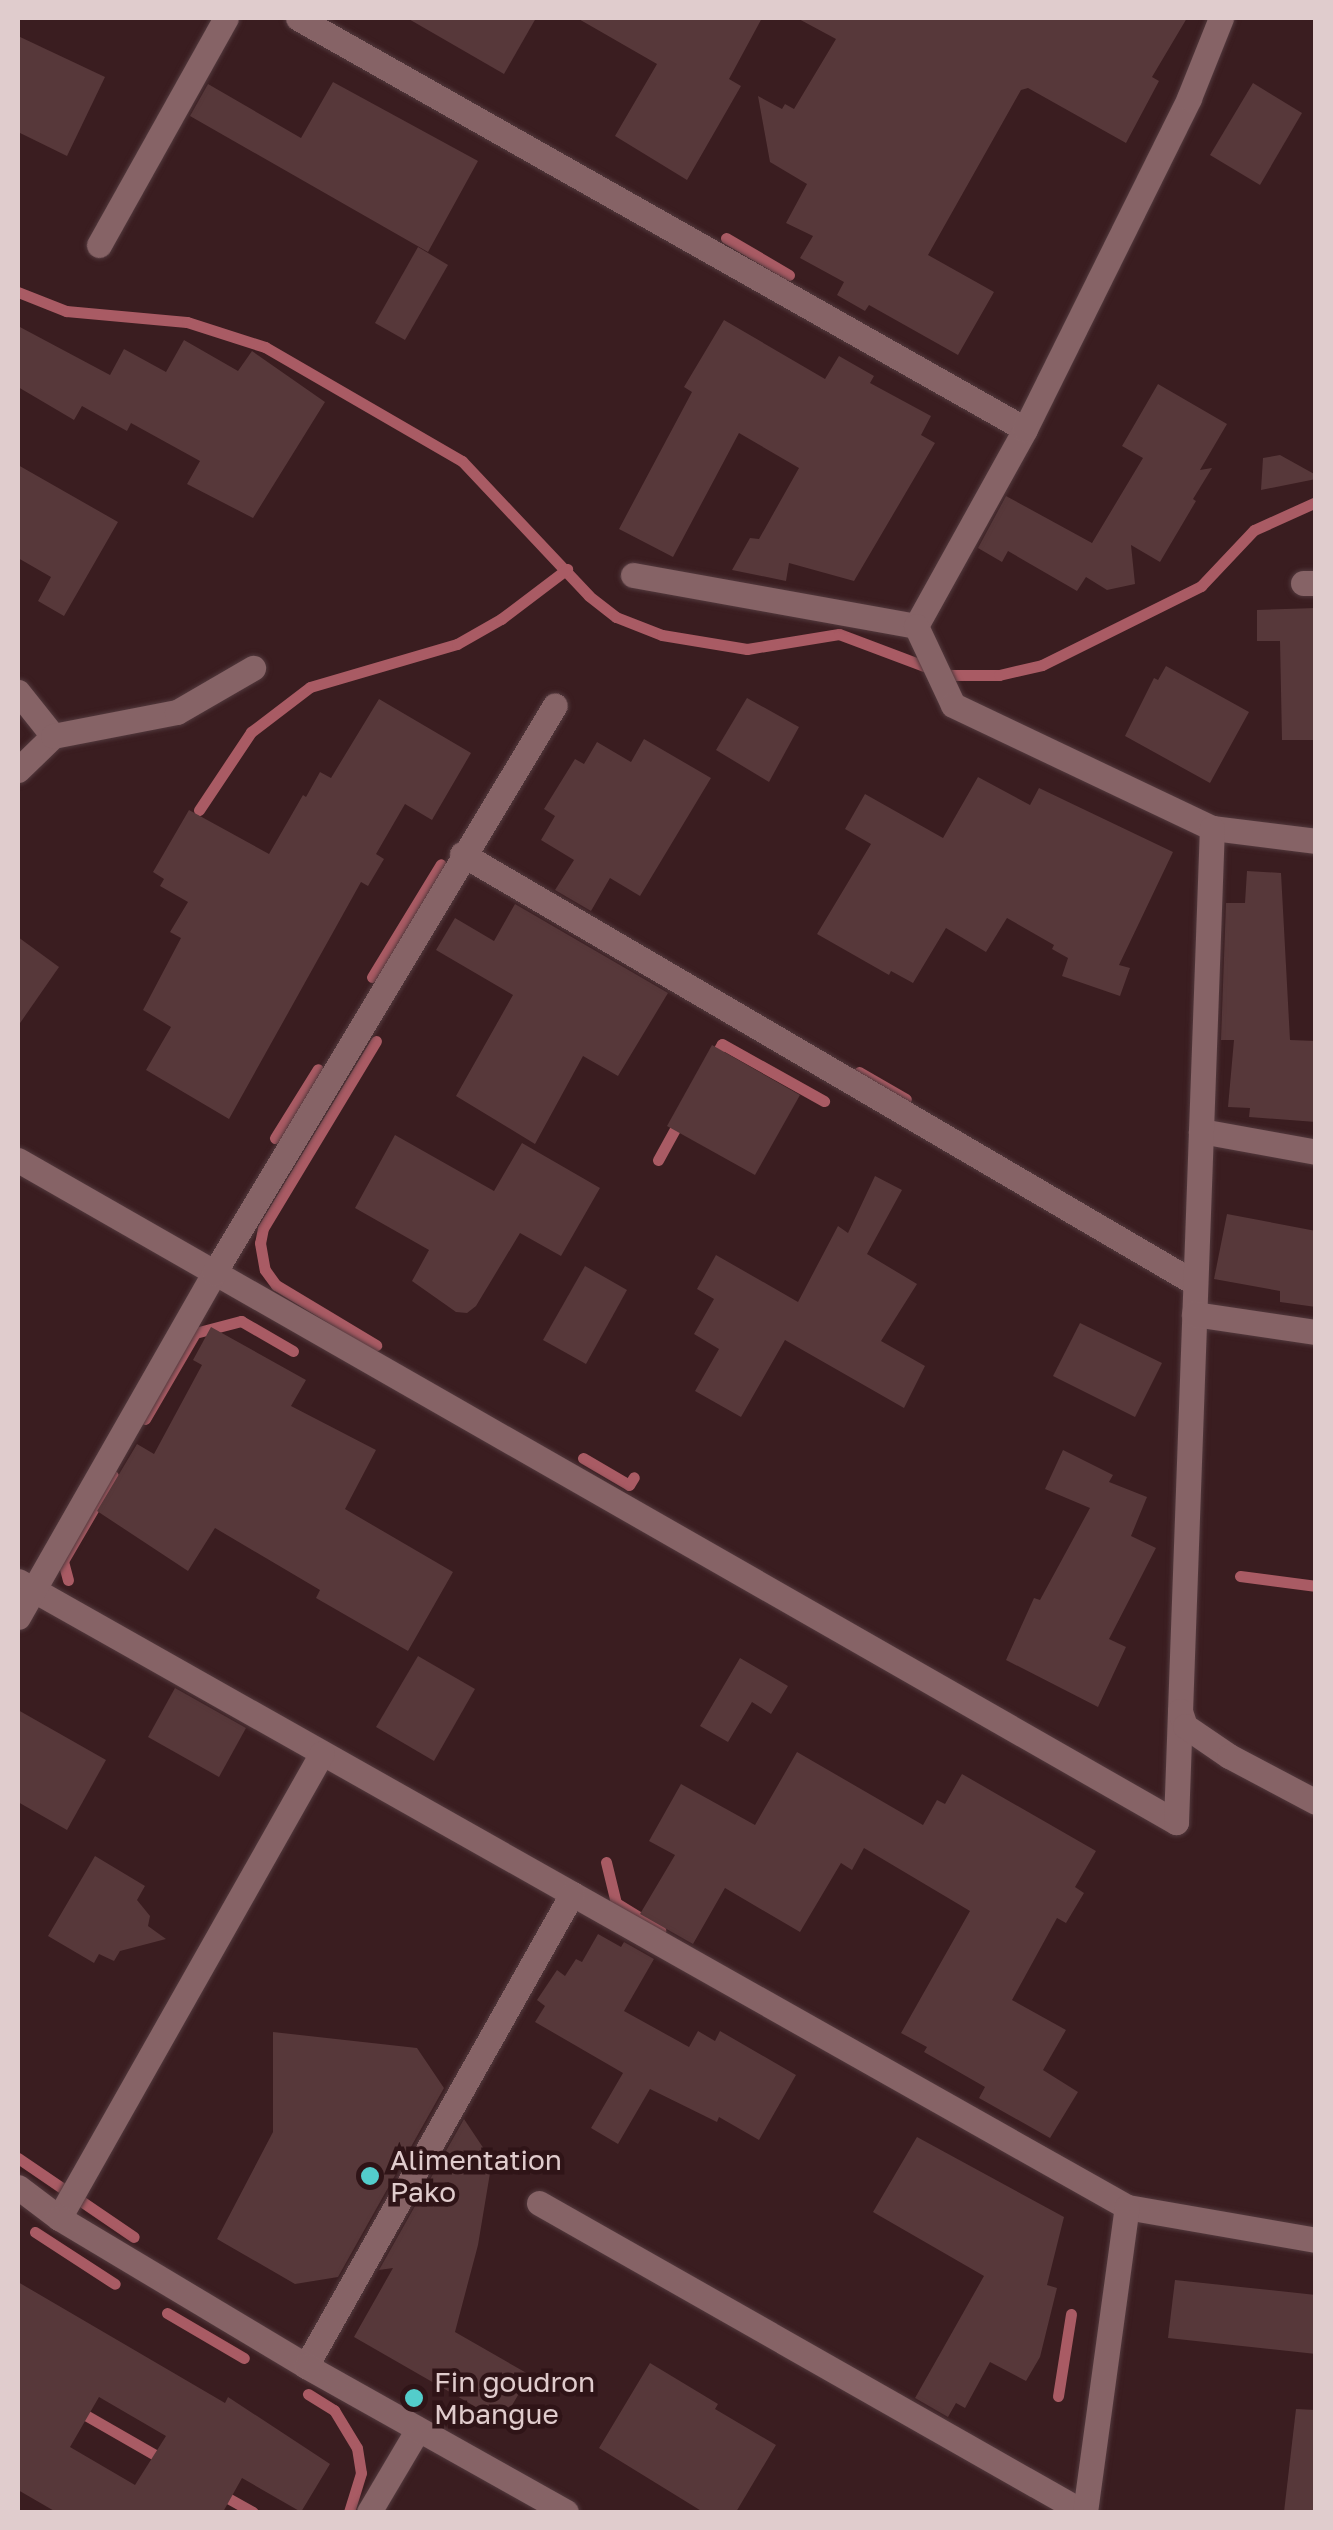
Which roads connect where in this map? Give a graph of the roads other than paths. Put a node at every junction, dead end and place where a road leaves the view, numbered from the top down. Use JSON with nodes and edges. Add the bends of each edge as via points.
{"nodes":[{"id":1,"x":226,"y":18,"type":"edge"},
{"id":2,"x":298,"y":18,"type":"edge"},
{"id":3,"x":1221,"y":18,"type":"edge"},
{"id":4,"x":99,"y":245,"type":"dead end"},
{"id":5,"x":1025,"y":429,"type":"junction"},
{"id":6,"x":634,"y":575,"type":"dead end"},
{"id":7,"x":916,"y":626,"type":"junction"},
{"id":8,"x":253,"y":668,"type":"dead end"},
{"id":9,"x":18,"y":692,"type":"edge"},
{"id":10,"x":555,"y":705,"type":"dead end"},
{"id":11,"x":54,"y":736,"type":"junction"},
{"id":12,"x":18,"y":770,"type":"edge"},
{"id":13,"x":1212,"y":828,"type":"junction"},
{"id":14,"x":1316,"y":840,"type":"edge"},
{"id":15,"x":462,"y":854,"type":"junction"},
{"id":16,"x":1201,"y":1131,"type":"junction"},
{"id":17,"x":1316,"y":1152,"type":"edge"},
{"id":18,"x":18,"y":1160,"type":"edge"},
{"id":19,"x":214,"y":1273,"type":"junction"},
{"id":20,"x":1196,"y":1283,"type":"junction"},
{"id":21,"x":1194,"y":1314,"type":"junction"},
{"id":22,"x":1316,"y":1332,"type":"edge"},
{"id":23,"x":25,"y":1585,"type":"edge"},
{"id":24,"x":18,"y":1617,"type":"edge"},
{"id":25,"x":1180,"y":1710,"type":"junction"},
{"id":26,"x":322,"y":1753,"type":"junction"},
{"id":27,"x":1316,"y":1802,"type":"edge"},
{"id":28,"x":572,"y":1894,"type":"junction"},
{"id":29,"x":18,"y":2187,"type":"edge"},
{"id":30,"x":539,"y":2203,"type":"dead end"},
{"id":31,"x":1126,"y":2207,"type":"junction"},
{"id":32,"x":59,"y":2218,"type":"junction"},
{"id":33,"x":1316,"y":2240,"type":"edge"},
{"id":34,"x":306,"y":2366,"type":"junction"},
{"id":35,"x":418,"y":2429,"type":"junction"},
{"id":36,"x":369,"y":2512,"type":"edge"},
{"id":37,"x":566,"y":2512,"type":"edge"},
{"id":38,"x":1084,"y":2512,"type":"edge"}],
"edges":[{"from":1,"to":4,"type":"street"},
{"from":2,"to":5,"type":"street"},
{"from":3,"to":5,"type":"street"},
{"from":5,"to":7,"type":"street"},
{"from":6,"to":7,"type":"street"},
{"from":7,"to":13,"type":"street","via":[[953,705]]},
{"from":8,"to":11,"type":"street","via":[[176,712]]},
{"from":9,"to":11,"type":"street"},
{"from":10,"to":15,"type":"street"},
{"from":11,"to":12,"type":"street"},
{"from":13,"to":14,"type":"street"},
{"from":13,"to":16,"type":"street"},
{"from":15,"to":19,"type":"street"},
{"from":15,"to":20,"type":"street"},
{"from":16,"to":17,"type":"street"},
{"from":16,"to":20,"type":"street"},
{"from":18,"to":19,"type":"street"},
{"from":19,"to":23,"type":"street"},
{"from":19,"to":25,"type":"street","via":[[1176,1822]]},
{"from":20,"to":21,"type":"street"},
{"from":21,"to":22,"type":"street"},
{"from":21,"to":25,"type":"street"},
{"from":23,"to":24,"type":"street"},
{"from":23,"to":26,"type":"street"},
{"from":25,"to":27,"type":"street","via":[[1185,1726],[1228,1756]]},
{"from":26,"to":28,"type":"street"},
{"from":26,"to":32,"type":"street"},
{"from":28,"to":31,"type":"street"},
{"from":28,"to":34,"type":"street"},
{"from":29,"to":32,"type":"street"},
{"from":30,"to":38,"type":"street"},
{"from":31,"to":33,"type":"street"},
{"from":31,"to":38,"type":"street"},
{"from":32,"to":34,"type":"street"},
{"from":34,"to":35,"type":"street"},
{"from":35,"to":36,"type":"street"},
{"from":35,"to":37,"type":"street"}]}
